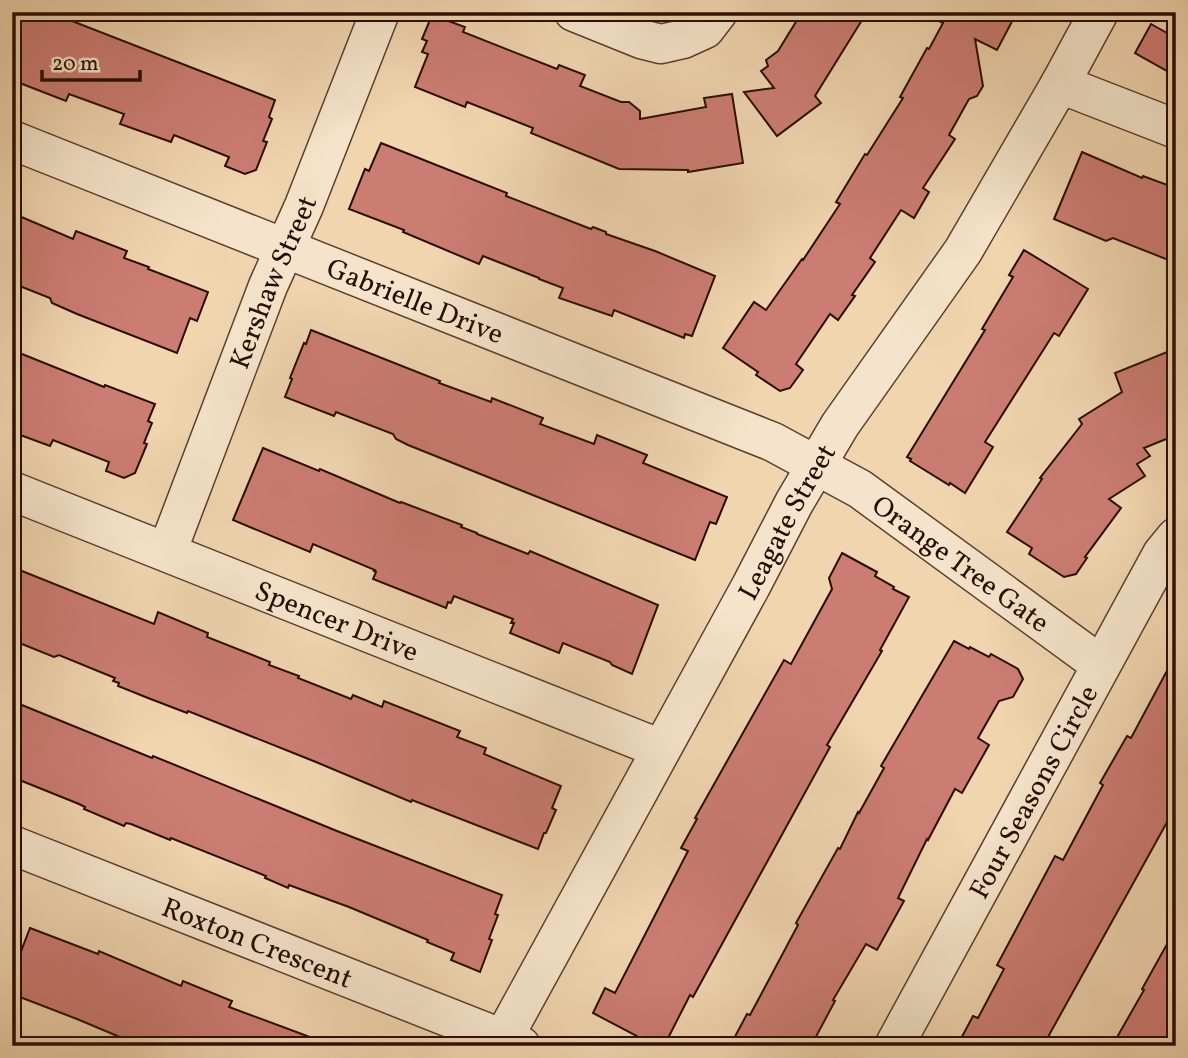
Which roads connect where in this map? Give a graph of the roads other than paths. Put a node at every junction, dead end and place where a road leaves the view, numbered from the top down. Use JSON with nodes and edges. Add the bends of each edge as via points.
{"nodes":[{"id":1,"x":380,"y":12,"type":"edge"},
{"id":2,"x":574,"y":12,"type":"edge"},
{"id":3,"x":718,"y":12,"type":"edge"},
{"id":4,"x":1099,"y":12,"type":"edge"},
{"id":5,"x":1060,"y":84,"type":"junction"},
{"id":6,"x":1176,"y":129,"type":"edge"},
{"id":7,"x":12,"y":140,"type":"edge"},
{"id":8,"x":285,"y":248,"type":"junction"},
{"id":9,"x":816,"y":465,"type":"junction"},
{"id":10,"x":12,"y":491,"type":"edge"},
{"id":11,"x":1176,"y":537,"type":"edge"},
{"id":12,"x":167,"y":552,"type":"junction"},
{"id":13,"x":1101,"y":665,"type":"junction"},
{"id":14,"x":661,"y":749,"type":"junction"},
{"id":15,"x":12,"y":845,"type":"edge"},
{"id":16,"x":507,"y":1043,"type":"edge"},
{"id":17,"x":894,"y":1046,"type":"edge"}],
"edges":[{"from":1,"to":8,"type":"street","name":"Kershaw Street"},
{"from":2,"to":3,"type":"street","via":[[661,44],[705,29]]},
{"from":4,"to":5,"type":"street","name":"Leagate Street"},
{"from":5,"to":6,"type":"street"},
{"from":5,"to":9,"type":"street","name":"Leagate Street","via":[[963,251]]},
{"from":7,"to":8,"type":"street","name":"Gabrielle Drive"},
{"from":8,"to":9,"type":"street","name":"Gabrielle Drive","via":[[773,442]]},
{"from":8,"to":12,"type":"street","name":"Kershaw Street"},
{"from":9,"to":13,"type":"street","name":"Orange Tree Gate","via":[[860,489]]},
{"from":9,"to":14,"type":"street","name":"Leagate Street"},
{"from":10,"to":12,"type":"street","name":"Spencer Drive"},
{"from":11,"to":13,"type":"street","name":"Four Seasons Circle"},
{"from":12,"to":14,"type":"street","name":"Spencer Drive"},
{"from":13,"to":17,"type":"street","name":"Four Seasons Circle"},
{"from":14,"to":16,"type":"street","name":"Leagate Street"},
{"from":15,"to":16,"type":"street","name":"Roxton Crescent"}]}
